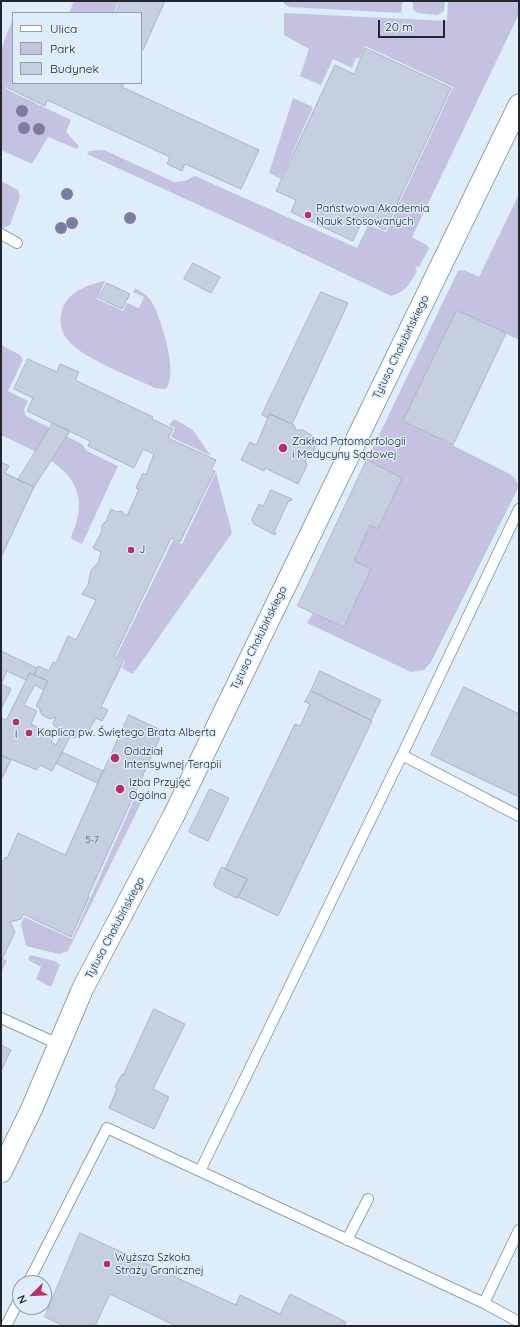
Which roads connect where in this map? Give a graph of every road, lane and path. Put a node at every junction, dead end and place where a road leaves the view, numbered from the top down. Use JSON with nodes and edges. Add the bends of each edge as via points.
{"nodes":[{"id":1,"x":519,"y":105,"type":"edge"},
{"id":2,"x":1,"y":234,"type":"edge"},
{"id":3,"x":17,"y":243,"type":"dead end"},
{"id":4,"x":519,"y":509,"type":"edge"},
{"id":5,"x":402,"y":755,"type":"junction"},
{"id":6,"x":519,"y":816,"type":"edge"},
{"id":7,"x":1,"y":1018,"type":"edge"},
{"id":8,"x":58,"y":1044,"type":"junction"},
{"id":9,"x":200,"y":1171,"type":"junction"},
{"id":10,"x":1,"y":1172,"type":"edge"},
{"id":11,"x":368,"y":1199,"type":"dead end"},
{"id":12,"x":519,"y":1230,"type":"edge"},
{"id":13,"x":347,"y":1240,"type":"junction"},
{"id":14,"x":32,"y":1275,"type":"edge"},
{"id":15,"x":484,"y":1304,"type":"junction"},
{"id":16,"x":12,"y":1314,"type":"edge"},
{"id":17,"x":519,"y":1322,"type":"edge"},
{"id":18,"x":6,"y":1326,"type":"edge"}],
"edges":[{"from":1,"to":8,"type":"street","name":"Tytusa Chałubińskiego","via":[[173,818],[107,941]]},
{"from":2,"to":3,"type":"lane"},
{"from":4,"to":5,"type":"lane"},
{"from":5,"to":6,"type":"lane"},
{"from":5,"to":9,"type":"lane"},
{"from":7,"to":8,"type":"lane"},
{"from":8,"to":10,"type":"street","name":"Tytusa Chałubińskiego","via":[[39,1094]]},
{"from":9,"to":13,"type":"lane"},
{"from":9,"to":14,"type":"lane","via":[[107,1128]]},
{"from":11,"to":13,"type":"lane"},
{"from":12,"to":15,"type":"lane"},
{"from":13,"to":15,"type":"lane"},
{"from":15,"to":17,"type":"lane"},
{"from":16,"to":18,"type":"lane"}]}
